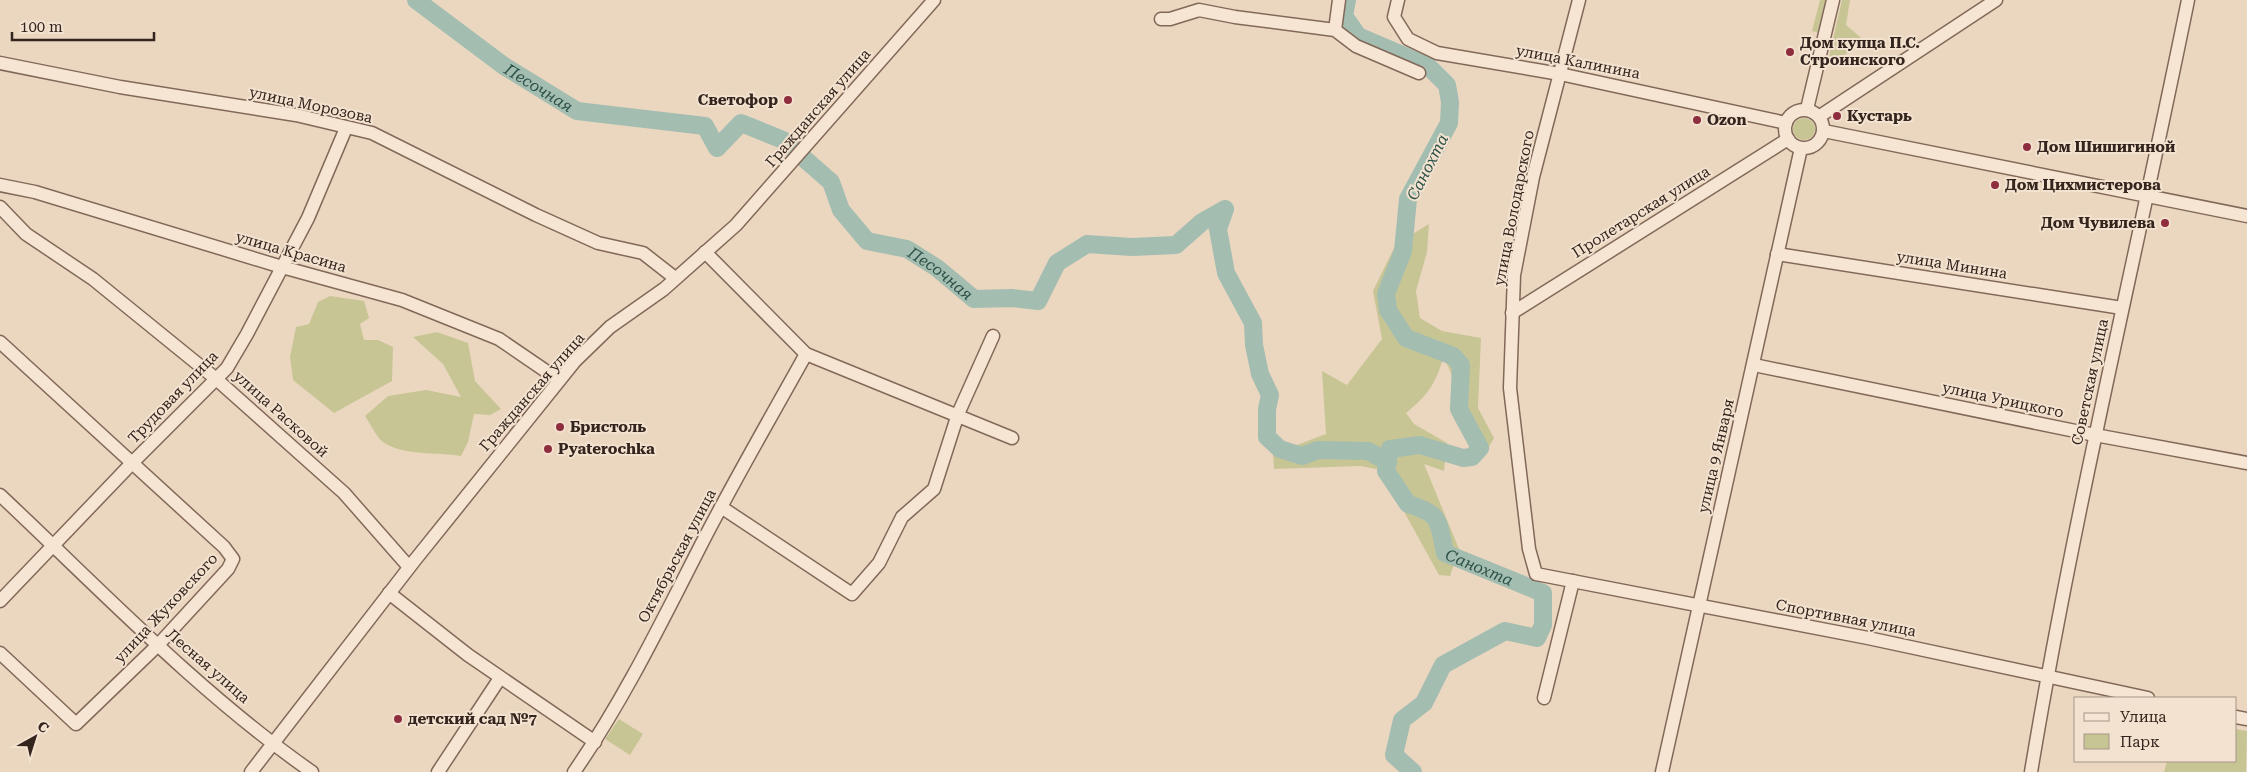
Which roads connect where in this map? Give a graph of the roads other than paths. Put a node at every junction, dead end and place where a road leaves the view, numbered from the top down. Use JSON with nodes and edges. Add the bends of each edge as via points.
{"nodes":[{"id":1,"x":934,"y":0,"type":"edge"},
{"id":2,"x":1339,"y":0,"type":"edge"},
{"id":3,"x":1398,"y":0,"type":"edge"},
{"id":4,"x":1579,"y":0,"type":"edge"},
{"id":5,"x":1833,"y":0,"type":"edge"},
{"id":6,"x":1996,"y":0,"type":"edge"},
{"id":7,"x":2188,"y":0,"type":"edge"},
{"id":8,"x":1161,"y":19,"type":"dead end"},
{"id":9,"x":1335,"y":30,"type":"junction"},
{"id":10,"x":0,"y":63,"type":"edge"},
{"id":11,"x":1419,"y":74,"type":"dead end"},
{"id":12,"x":1560,"y":74,"type":"junction"},
{"id":13,"x":1807,"y":109,"type":"junction"},
{"id":14,"x":1820,"y":116,"type":"junction"},
{"id":15,"x":1786,"y":123,"type":"junction"},
{"id":16,"x":346,"y":128,"type":"junction"},
{"id":17,"x":1824,"y":131,"type":"junction"},
{"id":18,"x":1788,"y":139,"type":"junction"},
{"id":19,"x":1801,"y":148,"type":"junction"},
{"id":20,"x":0,"y":186,"type":"edge"},
{"id":21,"x":2148,"y":195,"type":"junction"},
{"id":22,"x":0,"y":207,"type":"edge"},
{"id":23,"x":2247,"y":216,"type":"edge"},
{"id":24,"x":705,"y":252,"type":"junction"},
{"id":25,"x":1777,"y":254,"type":"junction"},
{"id":26,"x":282,"y":267,"type":"junction"},
{"id":27,"x":675,"y":278,"type":"junction"},
{"id":28,"x":2122,"y":308,"type":"junction"},
{"id":29,"x":1512,"y":313,"type":"junction"},
{"id":30,"x":993,"y":336,"type":"dead end"},
{"id":31,"x":0,"y":342,"type":"edge"},
{"id":32,"x":806,"y":354,"type":"junction"},
{"id":33,"x":1754,"y":366,"type":"junction"},
{"id":34,"x":216,"y":378,"type":"junction"},
{"id":35,"x":559,"y":380,"type":"junction"},
{"id":36,"x":958,"y":414,"type":"junction"},
{"id":37,"x":2095,"y":435,"type":"junction"},
{"id":38,"x":1012,"y":438,"type":"dead end"},
{"id":39,"x":133,"y":462,"type":"junction"},
{"id":40,"x":2247,"y":463,"type":"edge"},
{"id":41,"x":0,"y":496,"type":"edge"},
{"id":42,"x":720,"y":508,"type":"junction"},
{"id":43,"x":54,"y":546,"type":"junction"},
{"id":44,"x":409,"y":567,"type":"junction"},
{"id":45,"x":1536,"y":574,"type":"joint"},
{"id":46,"x":1573,"y":581,"type":"junction"},
{"id":47,"x":389,"y":593,"type":"junction"},
{"id":48,"x":0,"y":601,"type":"edge"},
{"id":49,"x":1699,"y":605,"type":"junction"},
{"id":50,"x":158,"y":645,"type":"junction"},
{"id":51,"x":0,"y":653,"type":"edge"},
{"id":52,"x":2047,"y":677,"type":"junction"},
{"id":53,"x":500,"y":678,"type":"junction"},
{"id":54,"x":2143,"y":697,"type":"edge"},
{"id":55,"x":1544,"y":698,"type":"dead end"},
{"id":56,"x":595,"y":742,"type":"junction"},
{"id":57,"x":272,"y":744,"type":"junction"},
{"id":58,"x":250,"y":772,"type":"edge"},
{"id":59,"x":312,"y":772,"type":"edge"},
{"id":60,"x":438,"y":772,"type":"edge"},
{"id":61,"x":574,"y":772,"type":"edge"},
{"id":62,"x":1662,"y":772,"type":"edge"},
{"id":63,"x":2031,"y":772,"type":"edge"}],
"edges":[{"from":1,"to":24,"type":"street","name":"Гражданская улица","via":[[736,225]]},
{"from":2,"to":9,"type":"street"},
{"from":3,"to":12,"type":"street","name":"улица Калинина","via":[[1394,17],[1408,39],[1437,53]]},
{"from":4,"to":12,"type":"street","name":"улица Володарского"},
{"from":5,"to":13,"type":"street"},
{"from":6,"to":14,"type":"street"},
{"from":7,"to":21,"type":"street","name":"Советская улица"},
{"from":8,"to":9,"type":"street","via":[[1199,10]]},
{"from":9,"to":11,"type":"street","via":[[1356,46]]},
{"from":10,"to":16,"type":"street","name":"улица Морозова","via":[[120,87],[296,115]]},
{"from":12,"to":15,"type":"street","name":"улица Калинина"},
{"from":12,"to":29,"type":"street","name":"улица Володарского","via":[[1530,195],[1514,275]]},
{"from":13,"to":14,"type":"street"},
{"from":13,"to":15,"type":"street","via":[[1796,111]]},
{"from":14,"to":17,"type":"street"},
{"from":15,"to":18,"type":"street"},
{"from":16,"to":26,"type":"street","name":"Трудовая улица","via":[[308,218]]},
{"from":16,"to":27,"type":"street","name":"улица Морозова","via":[[372,134],[598,243],[642,253]]},
{"from":17,"to":19,"type":"street","via":[[1818,142]]},
{"from":17,"to":21,"type":"street"},
{"from":18,"to":19,"type":"street"},
{"from":18,"to":29,"type":"street","name":"Пролетарская улица"},
{"from":19,"to":25,"type":"street","name":"улица 9 Января"},
{"from":20,"to":26,"type":"street","name":"улица Красина","via":[[35,192]]},
{"from":21,"to":23,"type":"street"},
{"from":21,"to":28,"type":"street","name":"Советская улица"},
{"from":22,"to":34,"type":"street","name":"улица Расковой","via":[[26,234],[93,279]]},
{"from":24,"to":27,"type":"street","name":"Гражданская улица"},
{"from":24,"to":32,"type":"street"},
{"from":25,"to":28,"type":"street","name":"улица Минина"},
{"from":25,"to":33,"type":"street","name":"улица 9 Января"},
{"from":26,"to":34,"type":"street","name":"Трудовая улица","via":[[235,355]]},
{"from":26,"to":35,"type":"street","name":"улица Красина","via":[[402,300],[499,339]]},
{"from":27,"to":35,"type":"street","name":"Гражданская улица","via":[[610,327]]},
{"from":28,"to":37,"type":"street","name":"Советская улица"},
{"from":29,"to":45,"type":"street","name":"улица Володарского","via":[[1510,388],[1529,549]]},
{"from":30,"to":36,"type":"street"},
{"from":31,"to":39,"type":"street","name":"улица Жуковского"},
{"from":32,"to":36,"type":"street"},
{"from":32,"to":42,"type":"street","name":"Октябрьская улица"},
{"from":33,"to":37,"type":"street","name":"улица Урицкого"},
{"from":33,"to":49,"type":"street","name":"улица 9 Января"},
{"from":34,"to":39,"type":"street","name":"Трудовая улица"},
{"from":34,"to":44,"type":"street","name":"улица Расковой","via":[[344,493]]},
{"from":35,"to":44,"type":"street","name":"Гражданская улица"},
{"from":36,"to":38,"type":"street"},
{"from":36,"to":42,"type":"street","via":[[934,489],[902,517],[879,563],[852,594]]},
{"from":37,"to":40,"type":"street","name":"улица Урицкого"},
{"from":37,"to":52,"type":"street","name":"Советская улица"},
{"from":39,"to":43,"type":"street","name":"Трудовая улица"},
{"from":39,"to":50,"type":"street","name":"улица Жуковского","via":[[233,559],[228,569]]},
{"from":41,"to":43,"type":"street","name":"Лесная улица"},
{"from":42,"to":56,"type":"street","name":"Октябрьская улица"},
{"from":43,"to":48,"type":"street","name":"Трудовая улица"},
{"from":43,"to":50,"type":"street","name":"Лесная улица"},
{"from":44,"to":47,"type":"street","name":"Гражданская улица"},
{"from":45,"to":46,"type":"street","name":"Спортивная улица"},
{"from":46,"to":49,"type":"street","name":"Спортивная улица"},
{"from":46,"to":55,"type":"street"},
{"from":47,"to":53,"type":"street"},
{"from":47,"to":57,"type":"street","name":"Гражданская улица"},
{"from":49,"to":52,"type":"street","name":"Спортивная улица"},
{"from":49,"to":62,"type":"street","name":"улица 9 Января"},
{"from":50,"to":51,"type":"street","name":"улица Жуковского","via":[[76,724]]},
{"from":50,"to":57,"type":"street","name":"Лесная улица"},
{"from":52,"to":54,"type":"street","name":"Спортивная улица"},
{"from":52,"to":63,"type":"street","name":"Советская улица"},
{"from":53,"to":56,"type":"street"},
{"from":53,"to":60,"type":"street"},
{"from":56,"to":61,"type":"street","name":"Октябрьская улица"},
{"from":57,"to":58,"type":"street","name":"Гражданская улица"},
{"from":57,"to":59,"type":"street","name":"Лесная улица"}]}
